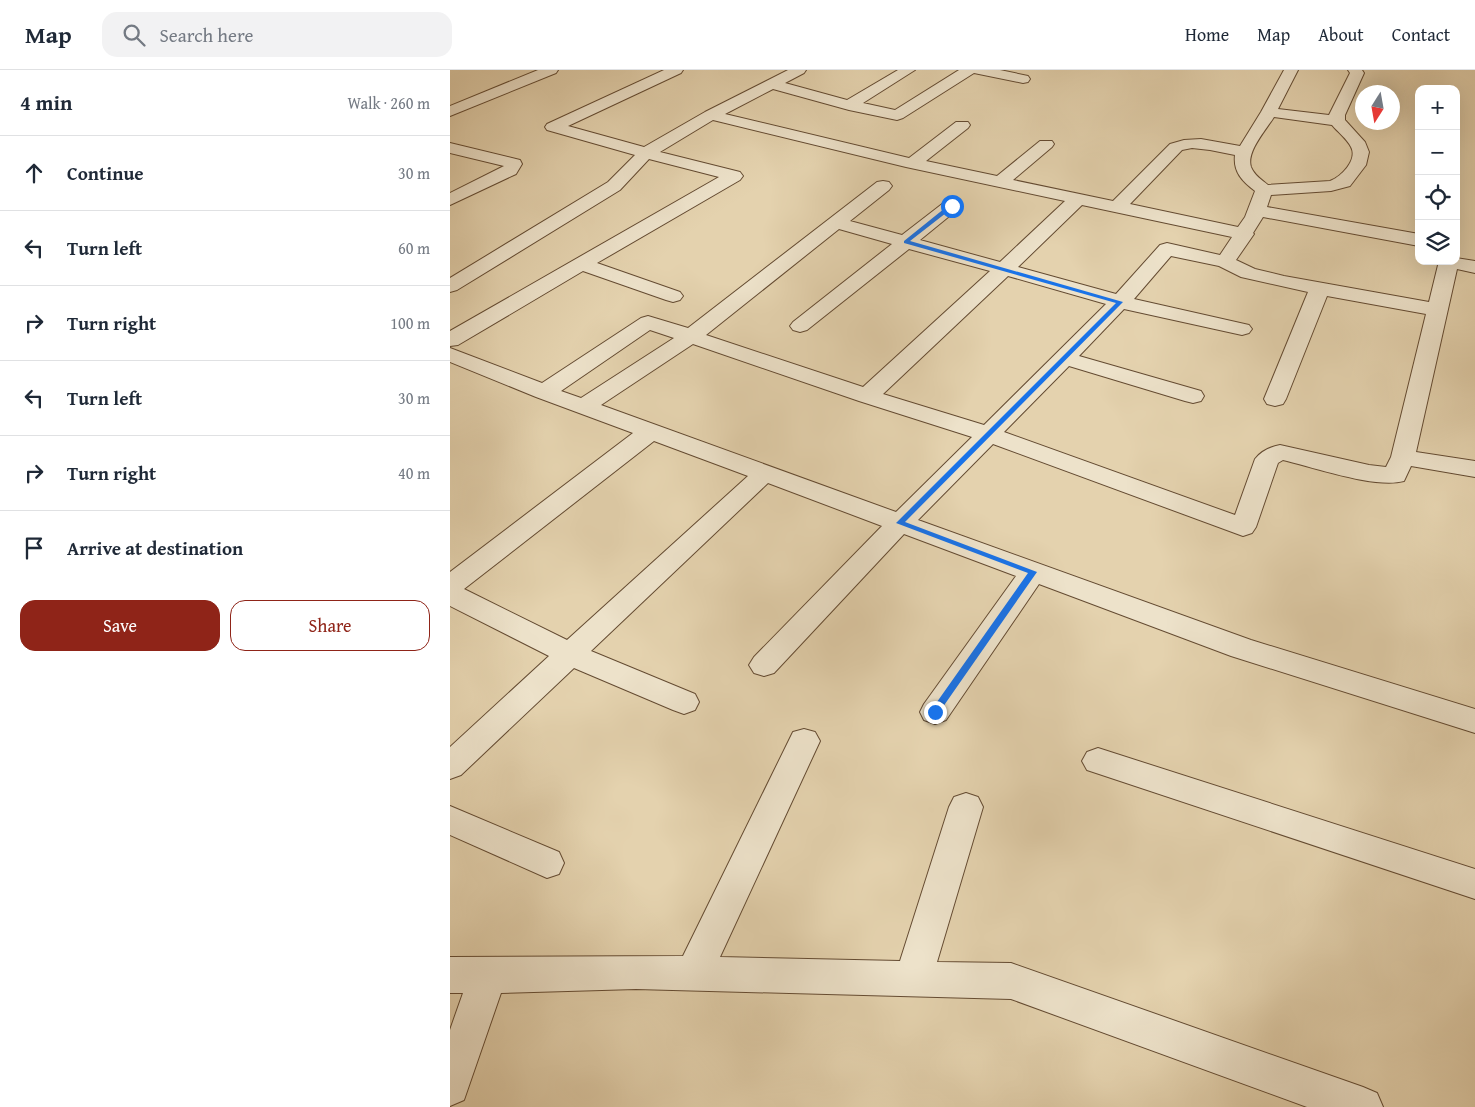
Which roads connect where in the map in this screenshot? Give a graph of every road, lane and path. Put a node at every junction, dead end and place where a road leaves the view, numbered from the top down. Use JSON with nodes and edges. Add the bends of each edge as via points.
{"nodes":[{"id":1,"x":551,"y":70,"type":"edge"},
{"id":2,"x":676,"y":70,"type":"edge"},
{"id":3,"x":799,"y":70,"type":"edge"},
{"id":4,"x":908,"y":70,"type":"edge"},
{"id":5,"x":969,"y":70,"type":"edge"},
{"id":6,"x":978,"y":70,"type":"edge"},
{"id":7,"x":1291,"y":70,"type":"edge"},
{"id":8,"x":1355,"y":70,"type":"edge"},
{"id":9,"x":1022,"y":79,"type":"dead end"},
{"id":10,"x":771,"y":84,"type":"junction"},
{"id":11,"x":849,"y":105,"type":"junction"},
{"id":12,"x":450,"y":111,"type":"edge"},
{"id":13,"x":1269,"y":112,"type":"junction"},
{"id":14,"x":711,"y":115,"type":"junction"},
{"id":15,"x":1337,"y":121,"type":"junction"},
{"id":16,"x":962,"y":125,"type":"dead end"},
{"id":17,"x":1046,"y":144,"type":"dead end"},
{"id":18,"x":450,"y":148,"type":"edge"},
{"id":19,"x":1244,"y":152,"type":"junction"},
{"id":20,"x":646,"y":153,"type":"junction"},
{"id":21,"x":913,"y":164,"type":"junction"},
{"id":22,"x":1000,"y":182,"type":"junction"},
{"id":23,"x":883,"y":186,"type":"dead end"},
{"id":24,"x":1264,"y":190,"type":"junction"},
{"id":25,"x":1078,"y":198,"type":"junction"},
{"id":26,"x":450,"y":200,"type":"edge"},
{"id":27,"x":952,"y":206,"type":"dead end"},
{"id":28,"x":1118,"y":206,"type":"junction"},
{"id":29,"x":1257,"y":211,"type":"junction"},
{"id":30,"x":837,"y":223,"type":"junction"},
{"id":31,"x":1245,"y":234,"type":"junction"},
{"id":32,"x":1415,"y":239,"type":"edge"},
{"id":33,"x":906,"y":242,"type":"junction"},
{"id":34,"x":1225,"y":262,"type":"junction"},
{"id":35,"x":581,"y":264,"type":"junction"},
{"id":36,"x":1460,"y":264,"type":"edge"},
{"id":37,"x":1447,"y":265,"type":"edge"},
{"id":38,"x":1475,"y":266,"type":"edge"},
{"id":39,"x":1004,"y":269,"type":"junction"},
{"id":40,"x":450,"y":286,"type":"edge"},
{"id":41,"x":1320,"y":288,"type":"junction"},
{"id":42,"x":673,"y":296,"type":"dead end"},
{"id":43,"x":1120,"y":302,"type":"junction"},
{"id":44,"x":1438,"y":310,"type":"junction"},
{"id":45,"x":800,"y":326,"type":"dead end"},
{"id":46,"x":1242,"y":329,"type":"dead end"},
{"id":47,"x":691,"y":336,"type":"junction"},
{"id":48,"x":450,"y":340,"type":"edge"},
{"id":49,"x":450,"y":354,"type":"edge"},
{"id":50,"x":1064,"y":358,"type":"junction"},
{"id":51,"x":544,"y":392,"type":"junction"},
{"id":52,"x":867,"y":396,"type":"junction"},
{"id":53,"x":1193,"y":396,"type":"dead end"},
{"id":54,"x":1275,"y":399,"type":"dead end"},
{"id":55,"x":584,"y":406,"type":"junction"},
{"id":56,"x":651,"y":431,"type":"junction"},
{"id":57,"x":988,"y":434,"type":"junction"},
{"id":58,"x":1403,"y":457,"type":"junction"},
{"id":59,"x":1475,"y":469,"type":"edge"},
{"id":60,"x":765,"y":473,"type":"junction"},
{"id":61,"x":900,"y":523,"type":"junction"},
{"id":62,"x":1032,"y":572,"type":"junction"},
{"id":63,"x":450,"y":586,"type":"edge"},
{"id":64,"x":450,"y":594,"type":"edge"},
{"id":65,"x":570,"y":654,"type":"junction"},
{"id":66,"x":764,"y":665,"type":"dead end"},
{"id":67,"x":684,"y":702,"type":"dead end"},
{"id":68,"x":935,"y":712,"type":"dead end"},
{"id":69,"x":1475,"y":721,"type":"edge"},
{"id":70,"x":804,"y":742,"type":"dead end"},
{"id":71,"x":1098,"y":761,"type":"dead end"},
{"id":72,"x":450,"y":766,"type":"edge"},
{"id":73,"x":966,"y":807,"type":"dead end"},
{"id":74,"x":450,"y":820,"type":"edge"},
{"id":75,"x":547,"y":863,"type":"dead end"},
{"id":76,"x":1475,"y":884,"type":"edge"},
{"id":77,"x":693,"y":974,"type":"junction"},
{"id":78,"x":450,"y":975,"type":"edge"},
{"id":79,"x":488,"y":976,"type":"junction"},
{"id":80,"x":913,"y":979,"type":"junction"},
{"id":81,"x":450,"y":1086,"type":"edge"},
{"id":82,"x":1363,"y":1107,"type":"edge"}],
"edges":[{"from":1,"to":12,"type":"street"},
{"from":2,"to":20,"type":"street","via":[[553,127]]},
{"from":3,"to":10,"type":"street"},
{"from":4,"to":11,"type":"street"},
{"from":5,"to":11,"type":"street","via":[[897,115]]},
{"from":6,"to":9,"type":"street"},
{"from":7,"to":13,"type":"street"},
{"from":8,"to":15,"type":"street","via":[[1357,73]]},
{"from":10,"to":11,"type":"street"},
{"from":10,"to":14,"type":"street"},
{"from":13,"to":15,"type":"street"},
{"from":13,"to":19,"type":"street"},
{"from":14,"to":20,"type":"street"},
{"from":14,"to":21,"type":"street"},
{"from":15,"to":24,"type":"street","via":[[1359,145],[1361,152],[1358,165],[1344,182],[1331,186]]},
{"from":16,"to":21,"type":"street"},
{"from":17,"to":22,"type":"street"},
{"from":18,"to":26,"type":"street","via":[[514,164],[510,170]]},
{"from":19,"to":24,"type":"street","via":[[1242,166],[1248,177]]},
{"from":19,"to":28,"type":"street","via":[[1194,143],[1176,147]]},
{"from":20,"to":35,"type":"street","via":[[734,176]]},
{"from":20,"to":40,"type":"street","via":[[614,186]]},
{"from":21,"to":22,"type":"street"},
{"from":22,"to":25,"type":"street"},
{"from":23,"to":30,"type":"street"},
{"from":24,"to":29,"type":"street"},
{"from":25,"to":28,"type":"street"},
{"from":25,"to":39,"type":"street"},
{"from":27,"to":33,"type":"street"},
{"from":28,"to":31,"type":"street"},
{"from":29,"to":31,"type":"street"},
{"from":29,"to":32,"type":"street"},
{"from":30,"to":33,"type":"street"},
{"from":30,"to":47,"type":"street"},
{"from":31,"to":34,"type":"street"},
{"from":33,"to":39,"type":"street"},
{"from":33,"to":45,"type":"street"},
{"from":34,"to":41,"type":"street","via":[[1248,273]]},
{"from":34,"to":43,"type":"street","via":[[1166,249]]},
{"from":35,"to":42,"type":"street"},
{"from":35,"to":48,"type":"street"},
{"from":36,"to":38,"type":"street"},
{"from":37,"to":44,"type":"street"},
{"from":39,"to":43,"type":"street"},
{"from":39,"to":52,"type":"street"},
{"from":41,"to":44,"type":"street"},
{"from":41,"to":54,"type":"street"},
{"from":43,"to":46,"type":"street"},
{"from":43,"to":50,"type":"street"},
{"from":44,"to":58,"type":"street"},
{"from":47,"to":51,"type":"street","via":[[648,322]]},
{"from":47,"to":52,"type":"street"},
{"from":47,"to":55,"type":"street"},
{"from":49,"to":51,"type":"street"},
{"from":50,"to":53,"type":"street"},
{"from":50,"to":57,"type":"street"},
{"from":51,"to":55,"type":"street"},
{"from":52,"to":57,"type":"street"},
{"from":55,"to":56,"type":"street"},
{"from":56,"to":60,"type":"street"},
{"from":56,"to":63,"type":"street"},
{"from":57,"to":58,"type":"street","via":[[1243,526],[1267,459],[1280,452],[1395,476]]},
{"from":57,"to":61,"type":"street"},
{"from":58,"to":59,"type":"street"},
{"from":60,"to":61,"type":"street"},
{"from":60,"to":65,"type":"street"},
{"from":61,"to":62,"type":"street"},
{"from":61,"to":66,"type":"street"},
{"from":62,"to":68,"type":"street"},
{"from":62,"to":69,"type":"street","via":[[1241,648]]},
{"from":64,"to":65,"type":"street"},
{"from":65,"to":67,"type":"street"},
{"from":65,"to":72,"type":"street"},
{"from":70,"to":77,"type":"street"},
{"from":71,"to":76,"type":"street"},
{"from":73,"to":80,"type":"street"},
{"from":74,"to":75,"type":"street"},
{"from":77,"to":79,"type":"street","via":[[636,972]]},
{"from":77,"to":80,"type":"street"},
{"from":78,"to":79,"type":"street"},
{"from":79,"to":81,"type":"street"},
{"from":80,"to":82,"type":"street","via":[[1011,981]]}]}
